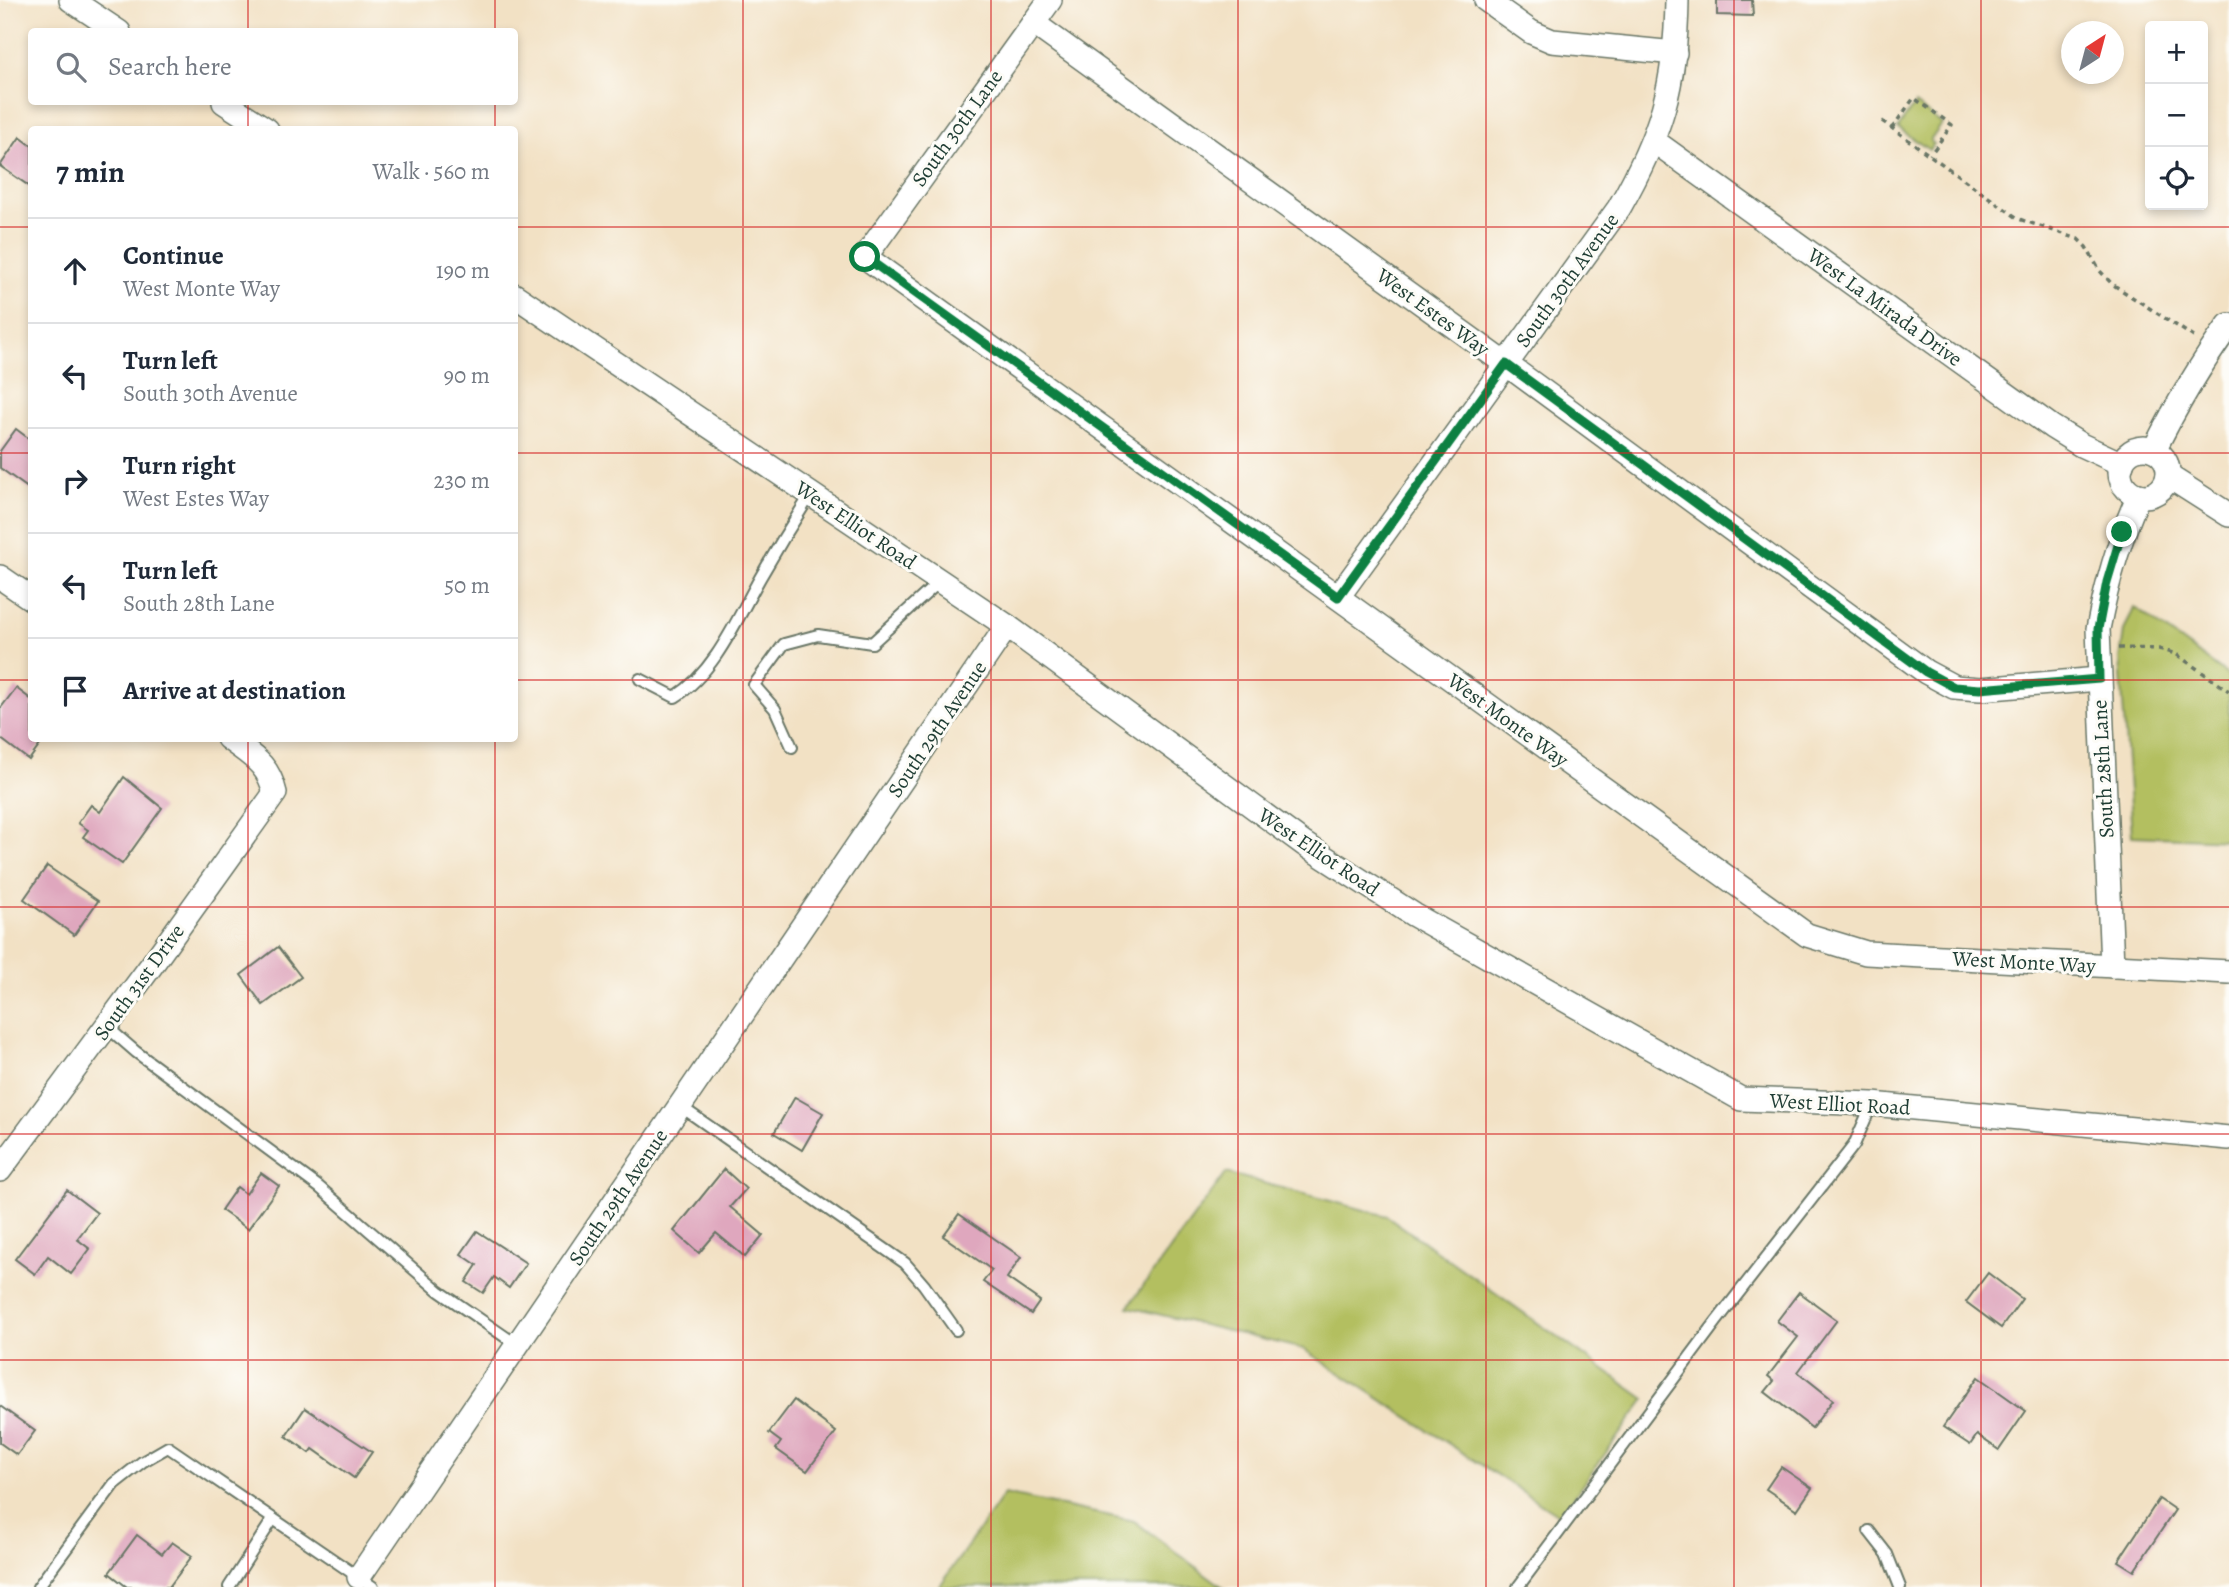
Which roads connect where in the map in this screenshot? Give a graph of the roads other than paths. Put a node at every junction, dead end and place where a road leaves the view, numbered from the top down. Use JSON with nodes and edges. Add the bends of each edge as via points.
{"nodes":[{"id":1,"x":71,"y":0,"type":"edge"},
{"id":2,"x":1050,"y":0,"type":"edge"},
{"id":3,"x":1486,"y":0,"type":"edge"},
{"id":4,"x":1677,"y":0,"type":"edge"},
{"id":5,"x":1033,"y":23,"type":"junction"},
{"id":6,"x":113,"y":28,"type":"edge"},
{"id":7,"x":1675,"y":53,"type":"junction"},
{"id":8,"x":229,"y":105,"type":"edge"},
{"id":9,"x":261,"y":126,"type":"edge"},
{"id":10,"x":1654,"y":141,"type":"junction"},
{"id":11,"x":865,"y":257,"type":"joint"},
{"id":12,"x":518,"y":298,"type":"edge"},
{"id":13,"x":2229,"y":325,"type":"edge"},
{"id":14,"x":1506,"y":364,"type":"junction"},
{"id":15,"x":2154,"y":450,"type":"junction"},
{"id":16,"x":2122,"y":464,"type":"junction"},
{"id":17,"x":2168,"y":476,"type":"junction"},
{"id":18,"x":811,"y":494,"type":"junction"},
{"id":19,"x":2139,"y":495,"type":"junction"},
{"id":20,"x":2229,"y":515,"type":"edge"},
{"id":21,"x":0,"y":577,"type":"edge"},
{"id":22,"x":940,"y":581,"type":"junction"},
{"id":23,"x":28,"y":596,"type":"edge"},
{"id":24,"x":1338,"y":597,"type":"junction"},
{"id":25,"x":1007,"y":626,"type":"junction"},
{"id":26,"x":640,"y":679,"type":"dead end"},
{"id":27,"x":2099,"y":679,"type":"junction"},
{"id":28,"x":233,"y":742,"type":"edge"},
{"id":29,"x":792,"y":747,"type":"dead end"},
{"id":30,"x":2112,"y":966,"type":"junction"},
{"id":31,"x":2229,"y":972,"type":"edge"},
{"id":32,"x":106,"y":1026,"type":"junction"},
{"id":33,"x":1872,"y":1104,"type":"junction"},
{"id":34,"x":680,"y":1106,"type":"junction"},
{"id":35,"x":2229,"y":1138,"type":"edge"},
{"id":36,"x":0,"y":1170,"type":"edge"},
{"id":37,"x":956,"y":1330,"type":"dead end"},
{"id":38,"x":517,"y":1346,"type":"junction"},
{"id":39,"x":273,"y":1519,"type":"junction"},
{"id":40,"x":1869,"y":1531,"type":"dead end"},
{"id":41,"x":366,"y":1582,"type":"edge"},
{"id":42,"x":38,"y":1587,"type":"edge"},
{"id":43,"x":229,"y":1587,"type":"edge"},
{"id":44,"x":1518,"y":1587,"type":"edge"},
{"id":45,"x":1900,"y":1587,"type":"edge"}],
"edges":[{"from":1,"to":6,"type":"street"},
{"from":2,"to":5,"type":"street","name":"South 30th Lane"},
{"from":3,"to":7,"type":"street","via":[[1552,41]]},
{"from":4,"to":7,"type":"street","name":"South 30th Avenue"},
{"from":5,"to":11,"type":"street","name":"South 30th Lane"},
{"from":5,"to":14,"type":"street","name":"West Estes Way"},
{"from":7,"to":10,"type":"street","name":"South 30th Avenue"},
{"from":8,"to":9,"type":"street"},
{"from":10,"to":14,"type":"street","name":"South 30th Avenue","via":[[1619,208]]},
{"from":10,"to":16,"type":"street","name":"West La Mirada Drive","via":[[2052,427]]},
{"from":11,"to":24,"type":"street","name":"West Monte Way"},
{"from":12,"to":18,"type":"street","name":"West Elliot Road"},
{"from":13,"to":15,"type":"street","via":[[2206,356]]},
{"from":14,"to":24,"type":"street","name":"South 30th Avenue"},
{"from":14,"to":27,"type":"street","name":"West Estes Way","via":[[1926,672],[1954,687]]},
{"from":15,"to":16,"type":"street","via":[[2138,449]]},
{"from":15,"to":17,"type":"street","via":[[2165,461]]},
{"from":16,"to":19,"type":"street","via":[[2122,480]]},
{"from":17,"to":19,"type":"street","via":[[2154,494]]},
{"from":17,"to":20,"type":"street"},
{"from":18,"to":22,"type":"street","name":"West Elliot Road"},
{"from":18,"to":26,"type":"lane","via":[[720,649],[691,687],[675,697]]},
{"from":19,"to":27,"type":"street","name":"South 28th Lane","via":[[2107,582],[2098,629]]},
{"from":21,"to":23,"type":"street"},
{"from":22,"to":25,"type":"street","name":"West Elliot Road"},
{"from":22,"to":29,"type":"lane","via":[[872,643],[818,635],[785,644],[754,685],[775,709]]},
{"from":24,"to":30,"type":"street","name":"West Monte Way","via":[[1807,935],[1866,953]]},
{"from":25,"to":33,"type":"street","name":"West Elliot Road","via":[[1304,844],[1414,915],[1741,1099]]},
{"from":25,"to":34,"type":"street","name":"South 29th Avenue"},
{"from":27,"to":30,"type":"street","name":"South 28th Lane"},
{"from":28,"to":32,"type":"street","name":"South 31st Drive","via":[[264,765],[275,793]]},
{"from":30,"to":31,"type":"street","name":"West Monte Way"},
{"from":32,"to":36,"type":"street","name":"South 31st Drive"},
{"from":32,"to":38,"type":"lane","via":[[319,1187],[439,1292]]},
{"from":33,"to":35,"type":"street","name":"West Elliot Road"},
{"from":33,"to":44,"type":"lane","via":[[1854,1145]]},
{"from":34,"to":37,"type":"lane","via":[[905,1263]]},
{"from":34,"to":38,"type":"street","name":"South 29th Avenue"},
{"from":38,"to":41,"type":"street","name":"South 29th Avenue"},
{"from":39,"to":41,"type":"lane","name":"South 29th Avenue"},
{"from":39,"to":42,"type":"lane","name":"South 29th Avenue","via":[[168,1447],[114,1484]]},
{"from":39,"to":43,"type":"lane"},
{"from":40,"to":45,"type":"lane"}]}
